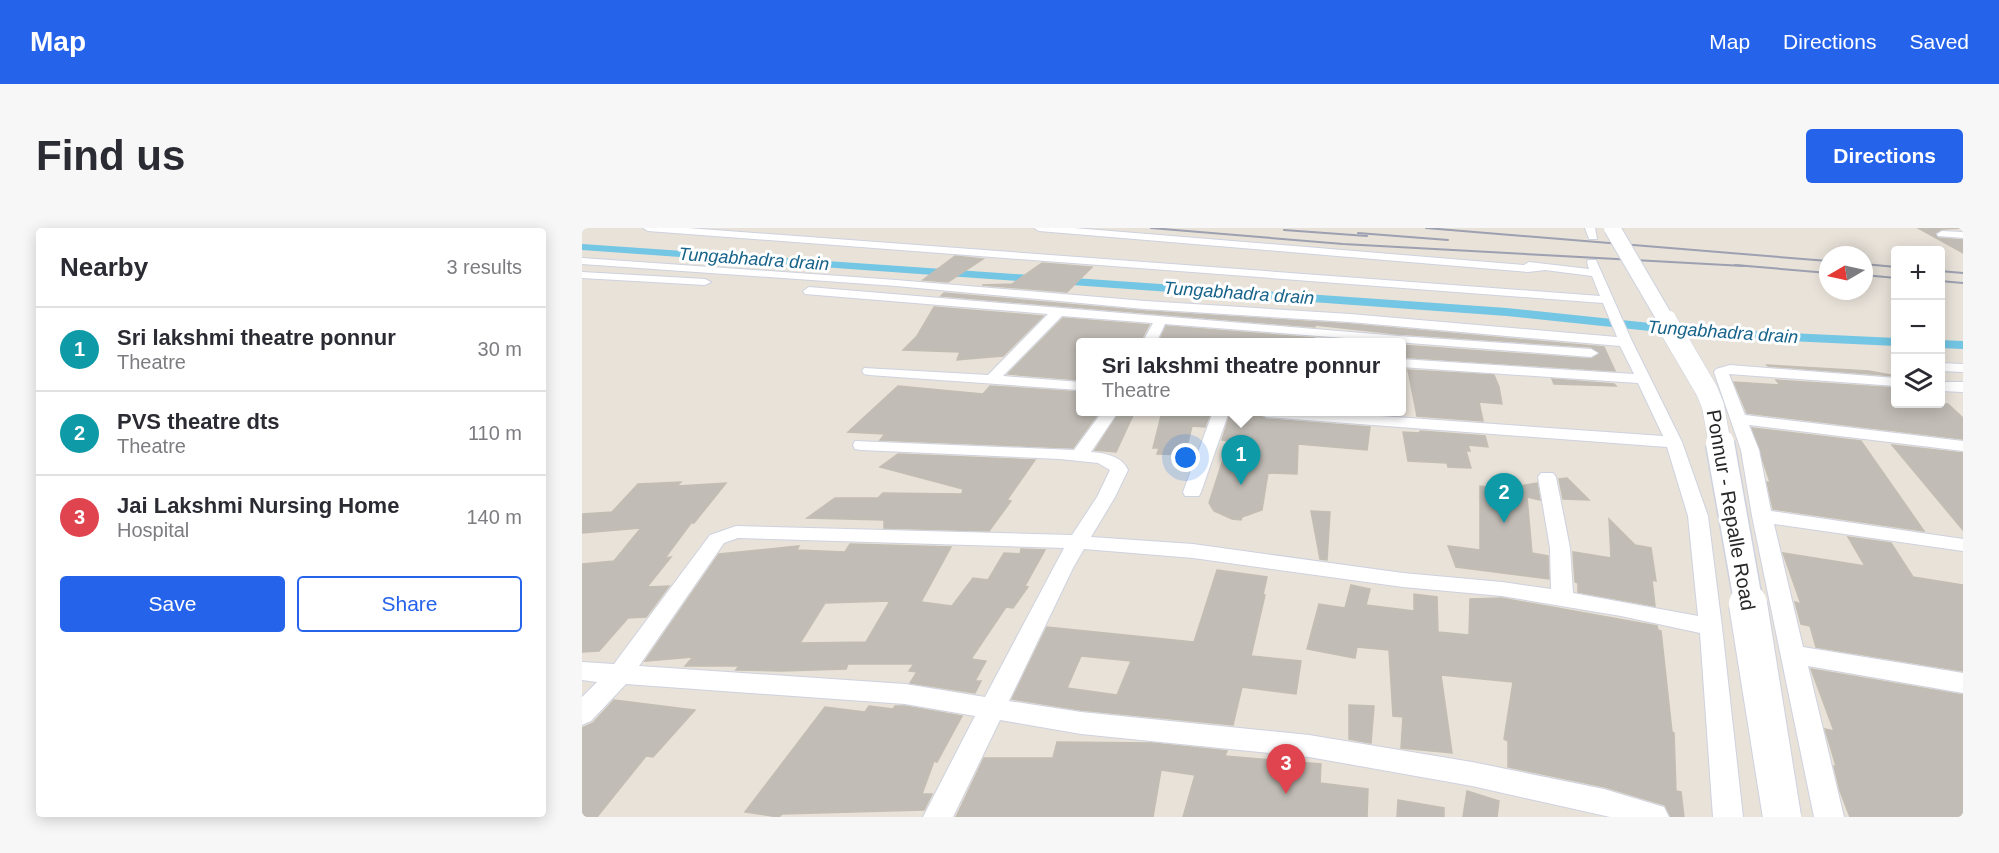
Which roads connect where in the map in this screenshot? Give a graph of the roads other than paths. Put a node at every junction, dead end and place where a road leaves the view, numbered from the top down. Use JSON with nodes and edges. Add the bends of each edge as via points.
{"nodes":[{"id":1,"x":648,"y":228,"type":"edge"},
{"id":2,"x":1040,"y":228,"type":"edge"},
{"id":3,"x":1096,"y":228,"type":"edge"},
{"id":4,"x":1071,"y":229,"type":"edge"},
{"id":5,"x":1598,"y":231,"type":"edge"},
{"id":6,"x":1942,"y":234,"type":"dead end"},
{"id":7,"x":1963,"y":235,"type":"edge"},
{"id":8,"x":1234,"y":241,"type":"junction"},
{"id":9,"x":582,"y":261,"type":"edge"},
{"id":10,"x":582,"y":275,"type":"edge"},
{"id":11,"x":1607,"y":300,"type":"junction"},
{"id":12,"x":1057,"y":313,"type":"junction"},
{"id":13,"x":1161,"y":320,"type":"junction"},
{"id":14,"x":1254,"y":327,"type":"junction"},
{"id":15,"x":1151,"y":338,"type":"edge"},
{"id":16,"x":1251,"y":338,"type":"edge"},
{"id":17,"x":1376,"y":338,"type":"edge"},
{"id":18,"x":1406,"y":340,"type":"edge"},
{"id":19,"x":1627,"y":346,"type":"junction"},
{"id":20,"x":1406,"y":363,"type":"edge"},
{"id":21,"x":1945,"y":367,"type":"edge"},
{"id":22,"x":1963,"y":368,"type":"edge"},
{"id":23,"x":869,"y":371,"type":"dead end"},
{"id":24,"x":992,"y":379,"type":"junction"},
{"id":25,"x":1643,"y":379,"type":"junction"},
{"id":26,"x":1891,"y":382,"type":"edge"},
{"id":27,"x":1076,"y":386,"type":"edge"},
{"id":28,"x":1945,"y":386,"type":"edge"},
{"id":29,"x":1963,"y":387,"type":"edge"},
{"id":30,"x":1107,"y":416,"type":"edge"},
{"id":31,"x":1219,"y":416,"type":"edge"},
{"id":32,"x":1332,"y":416,"type":"edge"},
{"id":33,"x":1739,"y":419,"type":"junction"},
{"id":34,"x":1674,"y":442,"type":"junction"},
{"id":35,"x":861,"y":445,"type":"dead end"},
{"id":36,"x":1963,"y":446,"type":"edge"},
{"id":37,"x":1079,"y":456,"type":"junction"},
{"id":38,"x":1547,"y":477,"type":"dead end"},
{"id":39,"x":1192,"y":492,"type":"dead end"},
{"id":40,"x":1762,"y":516,"type":"junction"},
{"id":41,"x":1078,"y":542,"type":"junction"},
{"id":42,"x":1963,"y":545,"type":"edge"},
{"id":43,"x":1562,"y":598,"type":"junction"},
{"id":44,"x":1711,"y":627,"type":"junction"},
{"id":45,"x":1793,"y":654,"type":"junction"},
{"id":46,"x":582,"y":671,"type":"edge"},
{"id":47,"x":621,"y":673,"type":"junction"},
{"id":48,"x":1963,"y":683,"type":"edge"},
{"id":49,"x":991,"y":709,"type":"junction"},
{"id":50,"x":582,"y":714,"type":"edge"},
{"id":51,"x":938,"y":817,"type":"edge"},
{"id":52,"x":1654,"y":817,"type":"edge"},
{"id":53,"x":1728,"y":817,"type":"edge"},
{"id":54,"x":1782,"y":817,"type":"edge"},
{"id":55,"x":1829,"y":817,"type":"edge"}],
"edges":[{"from":1,"to":11,"type":"street"},
{"from":2,"to":4,"type":"street"},
{"from":3,"to":8,"type":"street"},
{"from":4,"to":8,"type":"street"},
{"from":5,"to":54,"type":"main road","name":"Ponnur - Repalle Road","bridge":true,"via":[[1707,391],[1713,406]]},
{"from":6,"to":7,"type":"street"},
{"from":8,"to":11,"type":"street","via":[[1528,269],[1594,267]]},
{"from":9,"to":19,"type":"street","via":[[1372,320]]},
{"from":10,"to":12,"type":"street","via":[[757,285]]},
{"from":11,"to":19,"type":"street"},
{"from":12,"to":13,"type":"street"},
{"from":12,"to":24,"type":"street"},
{"from":13,"to":14,"type":"street"},
{"from":13,"to":15,"type":"street"},
{"from":14,"to":16,"type":"street"},
{"from":14,"to":17,"type":"street"},
{"from":18,"to":19,"type":"street"},
{"from":19,"to":25,"type":"street"},
{"from":20,"to":25,"type":"street"},
{"from":21,"to":22,"type":"street"},
{"from":23,"to":24,"type":"street"},
{"from":24,"to":27,"type":"street"},
{"from":25,"to":34,"type":"street"},
{"from":26,"to":33,"type":"street","via":[[1724,370],[1722,377]]},
{"from":28,"to":29,"type":"street"},
{"from":30,"to":37,"type":"street"},
{"from":31,"to":39,"type":"street"},
{"from":32,"to":34,"type":"street"},
{"from":33,"to":36,"type":"street"},
{"from":33,"to":40,"type":"street","via":[[1750,450]]},
{"from":34,"to":44,"type":"street","via":[[1698,516]]},
{"from":35,"to":37,"type":"street"},
{"from":37,"to":41,"type":"street","via":[[1111,461],[1119,470]]},
{"from":38,"to":43,"type":"street","via":[[1560,548]]},
{"from":40,"to":42,"type":"street"},
{"from":40,"to":45,"type":"street"},
{"from":41,"to":43,"type":"street","via":[[1193,551]]},
{"from":41,"to":47,"type":"street","via":[[760,531],[724,535],[717,539]]},
{"from":41,"to":49,"type":"street"},
{"from":43,"to":44,"type":"street"},
{"from":44,"to":53,"type":"street"},
{"from":45,"to":48,"type":"street"},
{"from":45,"to":55,"type":"street"},
{"from":46,"to":47,"type":"street"},
{"from":47,"to":49,"type":"street","via":[[905,694]]},
{"from":47,"to":50,"type":"street"},
{"from":49,"to":51,"type":"street"},
{"from":49,"to":52,"type":"street","via":[[1081,723],[1309,746],[1472,774],[1604,802]]}]}
